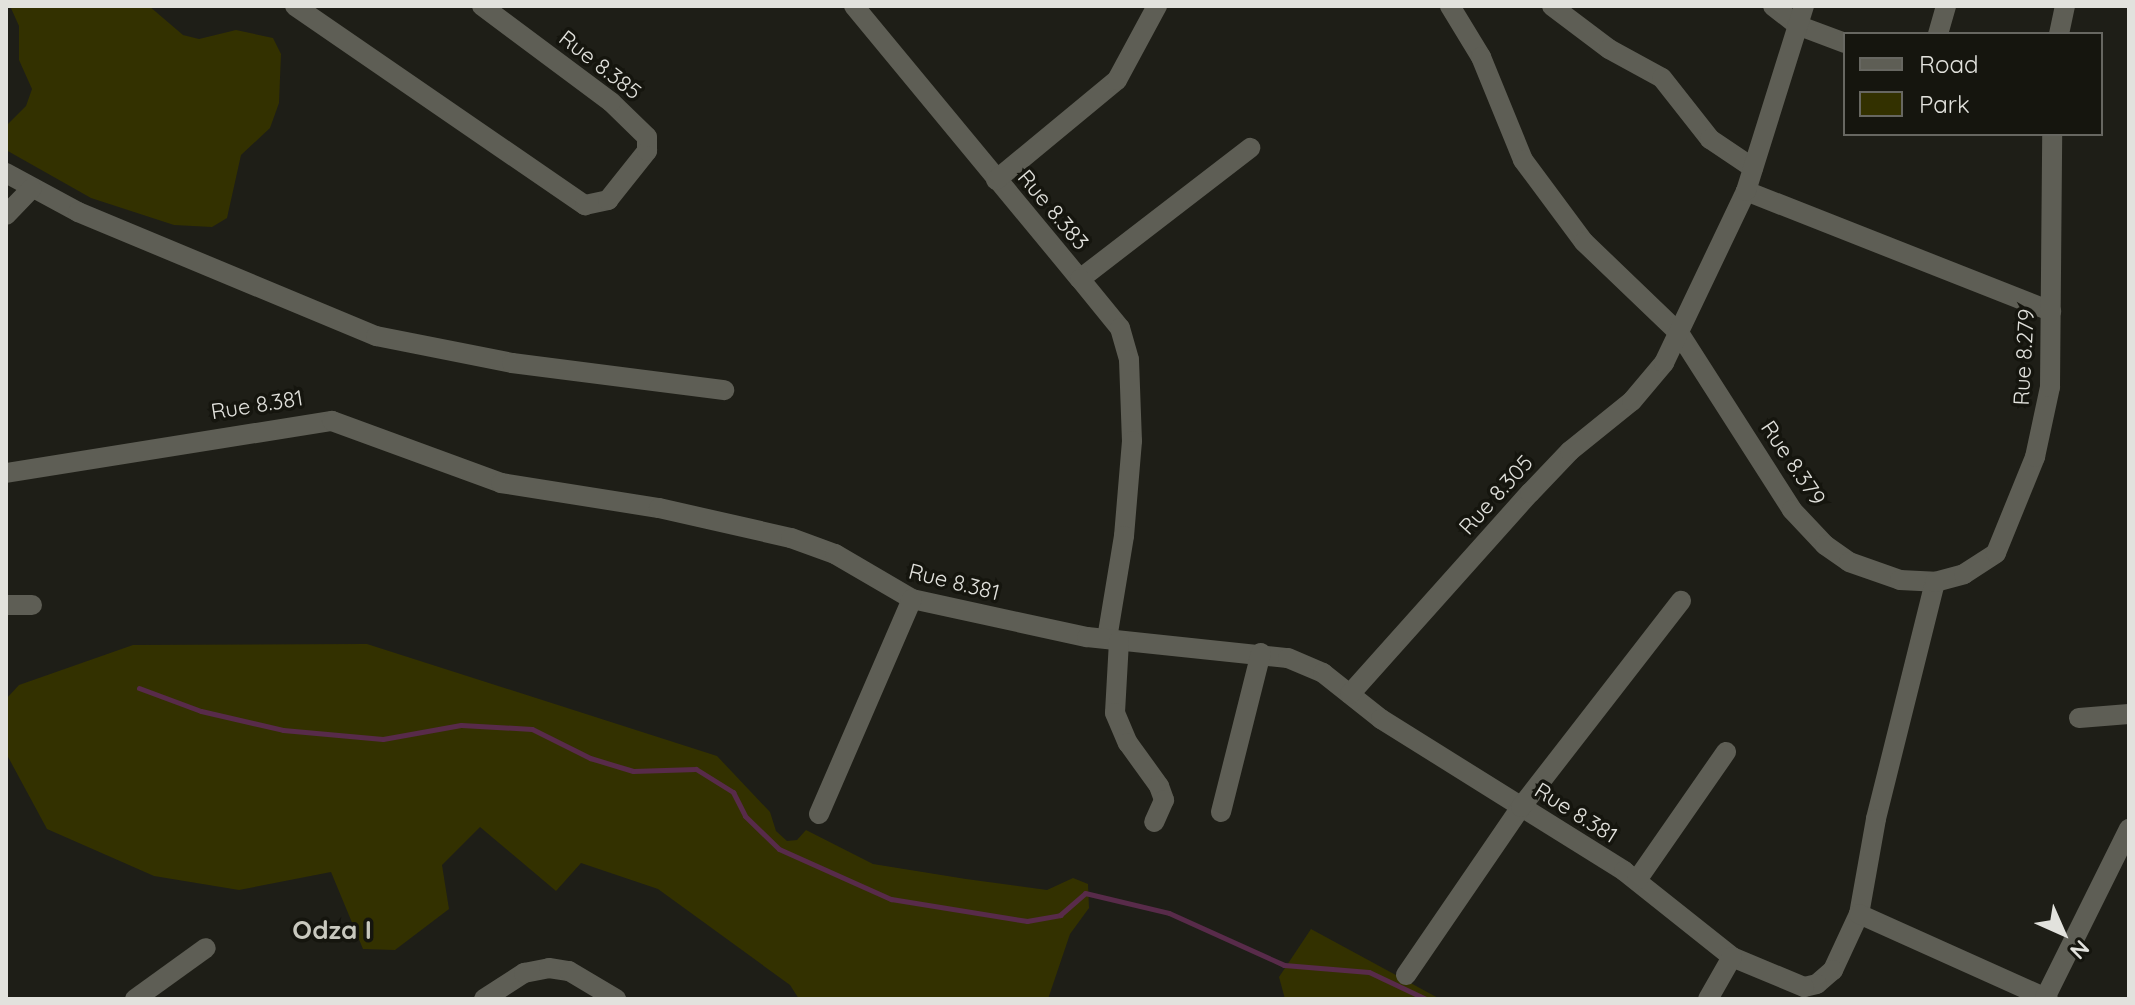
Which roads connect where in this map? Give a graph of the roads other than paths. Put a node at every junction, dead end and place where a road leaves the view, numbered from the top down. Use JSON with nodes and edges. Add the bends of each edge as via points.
{"nodes":[{"id":1,"x":295,"y":6,"type":"edge"},
{"id":2,"x":482,"y":6,"type":"edge"},
{"id":3,"x":854,"y":6,"type":"edge"},
{"id":4,"x":1157,"y":6,"type":"edge"},
{"id":5,"x":1450,"y":6,"type":"edge"},
{"id":6,"x":1552,"y":6,"type":"edge"},
{"id":7,"x":1773,"y":6,"type":"edge"},
{"id":8,"x":1946,"y":6,"type":"edge"},
{"id":9,"x":2065,"y":6,"type":"edge"},
{"id":10,"x":1800,"y":16,"type":"edge"},
{"id":11,"x":1939,"y":32,"type":"edge"},
{"id":12,"x":2059,"y":32,"type":"edge"},
{"id":13,"x":1843,"y":42,"type":"edge"},
{"id":14,"x":2052,"y":136,"type":"edge"},
{"id":15,"x":1250,"y":148,"type":"dead end"},
{"id":16,"x":1753,"y":168,"type":"junction"},
{"id":17,"x":6,"y":173,"type":"edge"},
{"id":18,"x":996,"y":180,"type":"junction"},
{"id":19,"x":32,"y":188,"type":"junction"},
{"id":20,"x":1746,"y":191,"type":"junction"},
{"id":21,"x":6,"y":215,"type":"edge"},
{"id":22,"x":1080,"y":279,"type":"junction"},
{"id":23,"x":2051,"y":311,"type":"junction"},
{"id":24,"x":1679,"y":333,"type":"junction"},
{"id":25,"x":724,"y":390,"type":"dead end"},
{"id":26,"x":6,"y":473,"type":"edge"},
{"id":27,"x":1935,"y":582,"type":"junction"},
{"id":28,"x":912,"y":599,"type":"junction"},
{"id":29,"x":1681,"y":601,"type":"dead end"},
{"id":30,"x":6,"y":605,"type":"edge"},
{"id":31,"x":32,"y":605,"type":"dead end"},
{"id":32,"x":1113,"y":640,"type":"junction"},
{"id":33,"x":1261,"y":653,"type":"junction"},
{"id":34,"x":1350,"y":694,"type":"junction"},
{"id":35,"x":2129,"y":714,"type":"edge"},
{"id":36,"x":2079,"y":718,"type":"dead end"},
{"id":37,"x":1726,"y":752,"type":"dead end"},
{"id":38,"x":1521,"y":807,"type":"junction"},
{"id":39,"x":1221,"y":812,"type":"dead end"},
{"id":40,"x":819,"y":814,"type":"dead end"},
{"id":41,"x":1154,"y":822,"type":"dead end"},
{"id":42,"x":2129,"y":829,"type":"edge"},
{"id":43,"x":1637,"y":880,"type":"junction"},
{"id":44,"x":1859,"y":914,"type":"junction"},
{"id":45,"x":206,"y":948,"type":"dead end"},
{"id":46,"x":1732,"y":957,"type":"junction"},
{"id":47,"x":1406,"y":975,"type":"dead end"},
{"id":48,"x":2041,"y":997,"type":"edge"},
{"id":49,"x":135,"y":999,"type":"edge"},
{"id":50,"x":484,"y":999,"type":"edge"},
{"id":51,"x":616,"y":999,"type":"edge"},
{"id":52,"x":1708,"y":999,"type":"edge"}],
"edges":[{"from":1,"to":2,"type":"street","name":"Rue 8.385","via":[[585,205],[608,200],[647,151],[647,137],[611,102]]},
{"from":3,"to":18,"type":"street","name":"Rue 8.383"},
{"from":4,"to":18,"type":"street","via":[[1117,80]]},
{"from":5,"to":24,"type":"street","name":"Rue 8.379","via":[[1481,57],[1523,160],[1584,242]]},
{"from":6,"to":16,"type":"street","via":[[1609,49],[1662,78],[1710,139]]},
{"from":7,"to":10,"type":"street"},
{"from":8,"to":11,"type":"street"},
{"from":9,"to":12,"type":"street"},
{"from":10,"to":13,"type":"street"},
{"from":10,"to":16,"type":"street","name":"Rue 8.305"},
{"from":14,"to":23,"type":"street","name":"Rue 8.279"},
{"from":15,"to":22,"type":"street","name":"Rue 8.383"},
{"from":16,"to":20,"type":"street","name":"Rue 8.305"},
{"from":17,"to":19,"type":"street"},
{"from":18,"to":22,"type":"street","name":"Rue 8.383"},
{"from":19,"to":21,"type":"street"},
{"from":19,"to":25,"type":"street","via":[[376,336],[525,365]]},
{"from":20,"to":23,"type":"street"},
{"from":20,"to":24,"type":"street","name":"Rue 8.305"},
{"from":22,"to":32,"type":"street","via":[[1120,328],[1129,360],[1129,473]]},
{"from":23,"to":27,"type":"street","name":"Rue 8.279","via":[[2047,407],[2004,538],[1985,564]]},
{"from":24,"to":27,"type":"street","name":"Rue 8.379","via":[[1778,491],[1825,545],[1878,575]]},
{"from":24,"to":34,"type":"street","name":"Rue 8.305","via":[[1650,381],[1560,461]]},
{"from":26,"to":28,"type":"street","name":"Rue 8.381","via":[[332,421],[501,483],[659,508],[791,538],[835,554]]},
{"from":27,"to":44,"type":"street","via":[[1876,819]]},
{"from":28,"to":32,"type":"street","name":"Rue 8.381"},
{"from":28,"to":40,"type":"street"},
{"from":29,"to":38,"type":"street"},
{"from":30,"to":31,"type":"street"},
{"from":32,"to":33,"type":"street","name":"Rue 8.381"},
{"from":32,"to":41,"type":"street","via":[[1115,713],[1164,800]]},
{"from":33,"to":34,"type":"street","name":"Rue 8.381","via":[[1310,665]]},
{"from":33,"to":39,"type":"street"},
{"from":34,"to":38,"type":"street","name":"Rue 8.381"},
{"from":35,"to":36,"type":"street"},
{"from":37,"to":43,"type":"street"},
{"from":38,"to":43,"type":"street","name":"Rue 8.381"},
{"from":38,"to":47,"type":"street"},
{"from":42,"to":48,"type":"street"},
{"from":43,"to":46,"type":"street","name":"Rue 8.381"},
{"from":44,"to":46,"type":"street","via":[[1833,970],[1817,984],[1804,987]]},
{"from":44,"to":48,"type":"street"},
{"from":45,"to":49,"type":"street"},
{"from":46,"to":52,"type":"street"},
{"from":50,"to":51,"type":"street","via":[[524,973],[549,968],[569,971]]}]}
